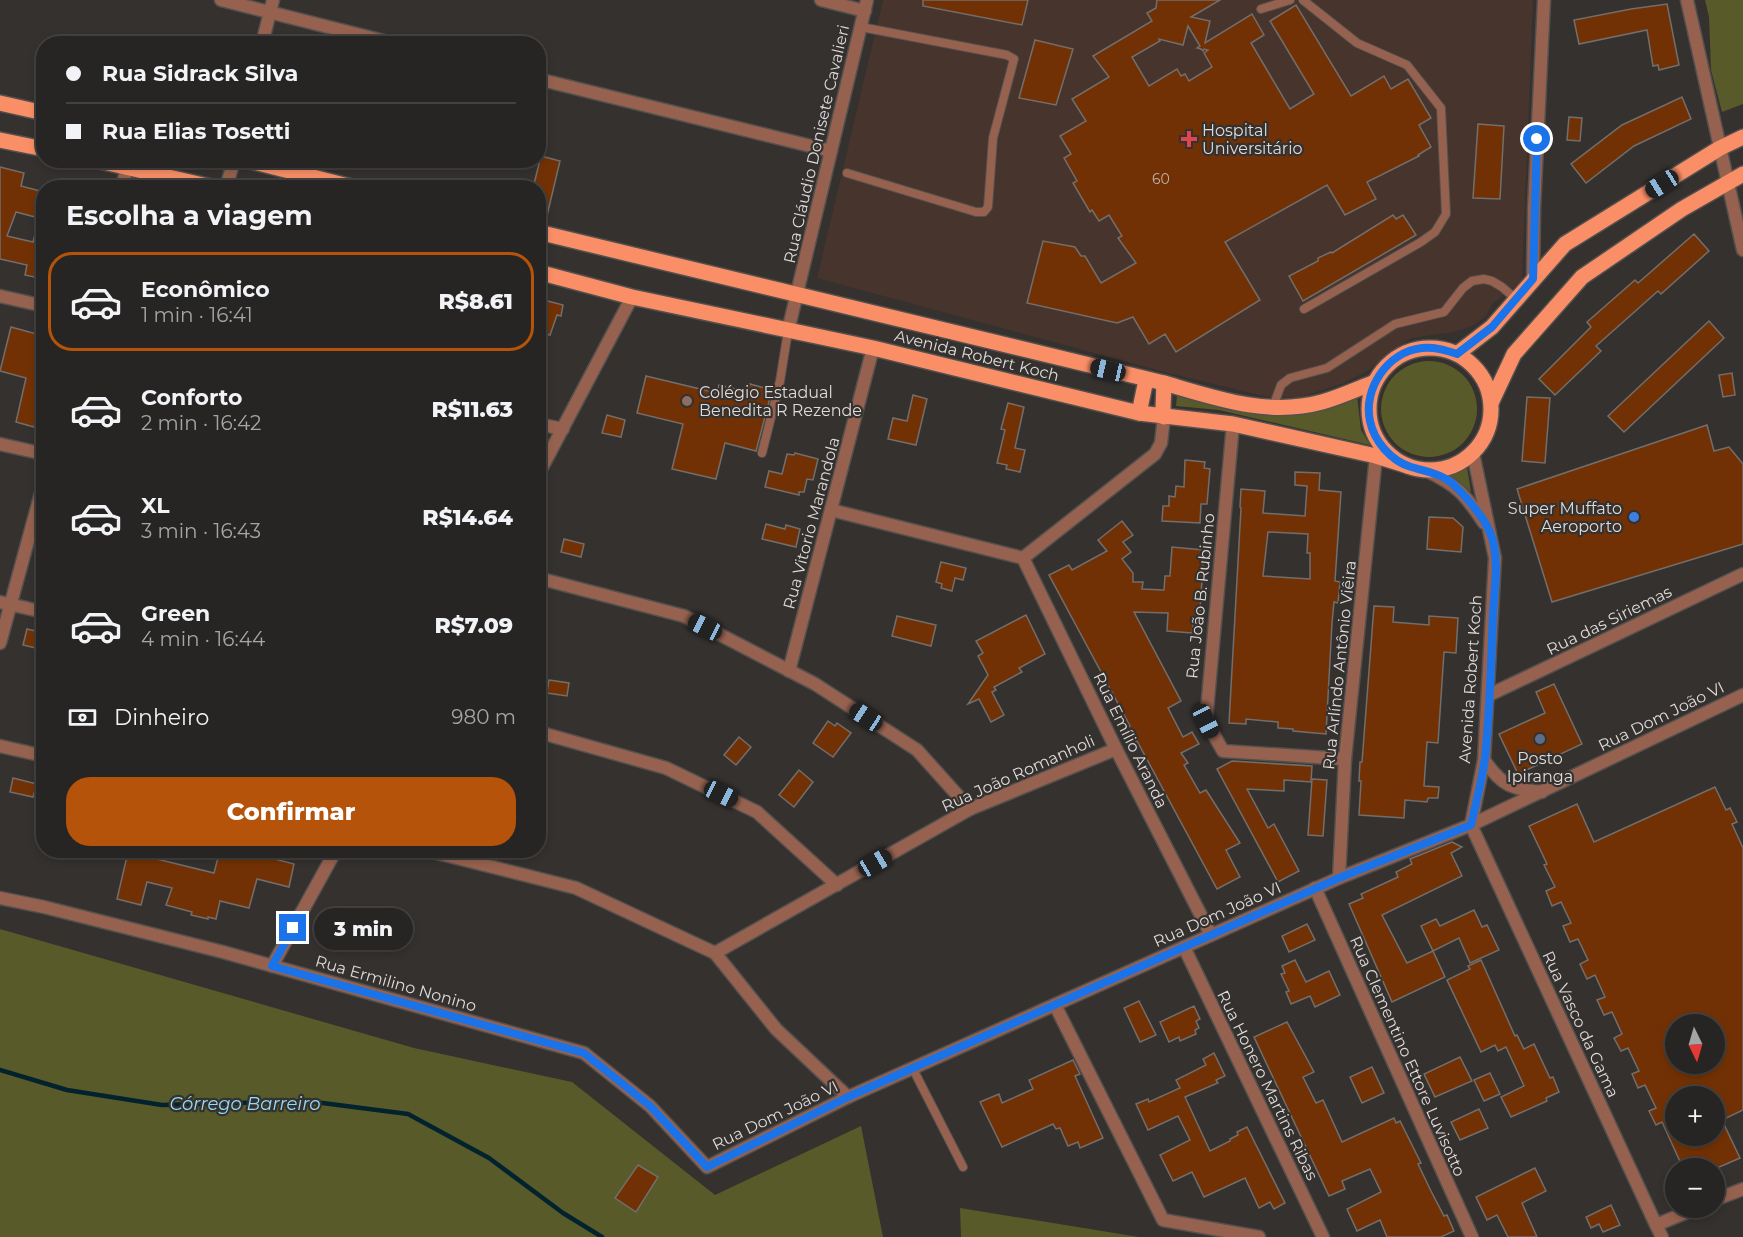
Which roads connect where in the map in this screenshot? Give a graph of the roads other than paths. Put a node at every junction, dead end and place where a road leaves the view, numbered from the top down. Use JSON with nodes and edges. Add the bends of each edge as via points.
{"nodes":[{"id":1,"x":221,"y":0,"type":"edge"},
{"id":2,"x":821,"y":0,"type":"edge"},
{"id":3,"x":1290,"y":0,"type":"edge"},
{"id":4,"x":1303,"y":0,"type":"edge"},
{"id":5,"x":1544,"y":0,"type":"edge"},
{"id":6,"x":1687,"y":0,"type":"edge"},
{"id":7,"x":866,"y":5,"type":"edge"},
{"id":8,"x":272,"y":6,"type":"edge"},
{"id":9,"x":1261,"y":9,"type":"dead end"},
{"id":10,"x":861,"y":27,"type":"junction"},
{"id":11,"x":264,"y":36,"type":"edge"},
{"id":12,"x":370,"y":36,"type":"edge"},
{"id":13,"x":546,"y":81,"type":"edge"},
{"id":14,"x":0,"y":103,"type":"edge"},
{"id":15,"x":36,"y":111,"type":"edge"},
{"id":16,"x":1743,"y":137,"type":"edge"},
{"id":17,"x":0,"y":140,"type":"edge"},
{"id":18,"x":36,"y":147,"type":"edge"},
{"id":19,"x":1720,"y":148,"type":"junction"},
{"id":20,"x":831,"y":151,"type":"junction"},
{"id":21,"x":131,"y":168,"type":"edge"},
{"id":22,"x":277,"y":168,"type":"edge"},
{"id":23,"x":847,"y":173,"type":"dead end"},
{"id":24,"x":1743,"y":174,"type":"edge"},
{"id":25,"x":182,"y":180,"type":"edge"},
{"id":26,"x":325,"y":180,"type":"edge"},
{"id":27,"x":1728,"y":181,"type":"junction"},
{"id":28,"x":546,"y":234,"type":"edge"},
{"id":29,"x":1743,"y":250,"type":"edge"},
{"id":30,"x":546,"y":274,"type":"edge"},
{"id":31,"x":1533,"y":279,"type":"junction"},
{"id":32,"x":0,"y":296,"type":"edge"},
{"id":33,"x":797,"y":296,"type":"junction"},
{"id":34,"x":632,"y":297,"type":"junction"},
{"id":35,"x":1516,"y":299,"type":"junction"},
{"id":36,"x":36,"y":304,"type":"edge"},
{"id":37,"x":1304,"y":309,"type":"dead end"},
{"id":38,"x":789,"y":330,"type":"junction"},
{"id":39,"x":873,"y":348,"type":"junction"},
{"id":40,"x":1457,"y":354,"type":"junction"},
{"id":41,"x":1146,"y":380,"type":"junction"},
{"id":42,"x":1164,"y":382,"type":"junction"},
{"id":43,"x":1375,"y":382,"type":"junction"},
{"id":44,"x":1491,"y":403,"type":"junction"},
{"id":45,"x":1272,"y":408,"type":"junction"},
{"id":46,"x":1139,"y":413,"type":"junction"},
{"id":47,"x":1164,"y":417,"type":"junction"},
{"id":48,"x":1233,"y":424,"type":"junction"},
{"id":49,"x":546,"y":426,"type":"edge"},
{"id":50,"x":563,"y":429,"type":"junction"},
{"id":51,"x":0,"y":444,"type":"edge"},
{"id":52,"x":36,"y":452,"type":"edge"},
{"id":53,"x":762,"y":453,"type":"dead end"},
{"id":54,"x":1473,"y":453,"type":"junction"},
{"id":55,"x":1376,"y":456,"type":"junction"},
{"id":56,"x":546,"y":460,"type":"edge"},
{"id":57,"x":1408,"y":466,"type":"junction"},
{"id":58,"x":1425,"y":470,"type":"junction"},
{"id":59,"x":36,"y":507,"type":"edge"},
{"id":60,"x":831,"y":510,"type":"junction"},
{"id":61,"x":1491,"y":534,"type":"junction"},
{"id":62,"x":1023,"y":558,"type":"junction"},
{"id":63,"x":1743,"y":574,"type":"edge"},
{"id":64,"x":546,"y":580,"type":"edge"},
{"id":65,"x":5,"y":603,"type":"edge"},
{"id":66,"x":36,"y":610,"type":"edge"},
{"id":67,"x":0,"y":643,"type":"edge"},
{"id":68,"x":789,"y":671,"type":"junction"},
{"id":69,"x":1489,"y":695,"type":"junction"},
{"id":70,"x":1743,"y":695,"type":"edge"},
{"id":71,"x":546,"y":734,"type":"edge"},
{"id":72,"x":0,"y":746,"type":"edge"},
{"id":73,"x":1116,"y":749,"type":"junction"},
{"id":74,"x":36,"y":754,"type":"edge"},
{"id":75,"x":1345,"y":759,"type":"junction"},
{"id":76,"x":1484,"y":760,"type":"junction"},
{"id":77,"x":1542,"y":792,"type":"junction"},
{"id":78,"x":969,"y":809,"type":"junction"},
{"id":79,"x":1471,"y":825,"type":"junction"},
{"id":80,"x":332,"y":858,"type":"edge"},
{"id":81,"x":457,"y":858,"type":"edge"},
{"id":82,"x":1339,"y":878,"type":"junction"},
{"id":83,"x":837,"y":885,"type":"junction"},
{"id":84,"x":1315,"y":888,"type":"junction"},
{"id":85,"x":0,"y":898,"type":"edge"},
{"id":86,"x":1211,"y":935,"type":"junction"},
{"id":87,"x":1184,"y":947,"type":"junction"},
{"id":88,"x":715,"y":953,"type":"junction"},
{"id":89,"x":272,"y":966,"type":"junction"},
{"id":90,"x":1054,"y":1005,"type":"junction"},
{"id":91,"x":913,"y":1069,"type":"junction"},
{"id":92,"x":848,"y":1097,"type":"junction"},
{"id":93,"x":707,"y":1167,"type":"joint"},
{"id":94,"x":963,"y":1167,"type":"dead end"},
{"id":95,"x":1743,"y":1189,"type":"edge"},
{"id":96,"x":1725,"y":1196,"type":"edge"},
{"id":97,"x":1673,"y":1218,"type":"edge"},
{"id":98,"x":1656,"y":1225,"type":"junction"},
{"id":99,"x":1259,"y":1237,"type":"edge"},
{"id":100,"x":1323,"y":1237,"type":"edge"},
{"id":101,"x":1472,"y":1237,"type":"edge"},
{"id":102,"x":1662,"y":1237,"type":"edge"}],
"edges":[{"from":1,"to":8,"type":"street"},
{"from":2,"to":7,"type":"street"},
{"from":3,"to":9,"type":"lane"},
{"from":4,"to":37,"type":"lane","via":[[1358,43],[1407,65],[1441,108],[1446,214],[1435,232],[1421,242]]},
{"from":5,"to":31,"type":"street"},
{"from":6,"to":19,"type":"street"},
{"from":7,"to":10,"type":"street","name":"Rua Cláudio Donisete Cavalieri"},
{"from":8,"to":11,"type":"street"},
{"from":8,"to":12,"type":"street"},
{"from":10,"to":20,"type":"street","name":"Rua Cláudio Donisete Cavalieri"},
{"from":10,"to":23,"type":"lane","via":[[1014,59],[993,138],[988,207],[984,212]]},
{"from":13,"to":20,"type":"street"},
{"from":14,"to":15,"type":"main road"},
{"from":16,"to":19,"type":"main road"},
{"from":17,"to":18,"type":"main road"},
{"from":19,"to":27,"type":"street"},
{"from":19,"to":31,"type":"main road","via":[[1565,244]]},
{"from":20,"to":33,"type":"street","name":"Rua Cláudio Donisete Cavalieri"},
{"from":21,"to":25,"type":"main road"},
{"from":22,"to":26,"type":"main road"},
{"from":24,"to":27,"type":"main road"},
{"from":27,"to":29,"type":"street"},
{"from":27,"to":44,"type":"main road","via":[[1582,277],[1514,354]]},
{"from":28,"to":33,"type":"main road","name":"Avenida Robert Koch"},
{"from":30,"to":34,"type":"main road","name":"Avenida Robert Koch"},
{"from":31,"to":35,"type":"main road"},
{"from":32,"to":36,"type":"street"},
{"from":33,"to":38,"type":"street","name":"Rua Cláudio Donisete Cavalieri"},
{"from":33,"to":41,"type":"main road","name":"Avenida Robert Koch"},
{"from":34,"to":38,"type":"main road","name":"Avenida Robert Koch"},
{"from":34,"to":50,"type":"street"},
{"from":35,"to":40,"type":"main road","via":[[1492,327]]},
{"from":35,"to":45,"type":"lane","via":[[1492,281],[1472,281],[1444,312],[1395,324],[1327,368],[1290,378],[1281,385]]},
{"from":38,"to":39,"type":"main road","name":"Avenida Robert Koch"},
{"from":38,"to":53,"type":"lane"},
{"from":39,"to":46,"type":"main road","name":"Avenida Robert Koch"},
{"from":39,"to":60,"type":"street","name":"Rua Vitorio Marandola"},
{"from":40,"to":43,"type":"main road","via":[[1439,348],[1419,348],[1386,366]]},
{"from":40,"to":44,"type":"main road","via":[[1474,366],[1486,383]]},
{"from":41,"to":42,"type":"main road","name":"Avenida Robert Koch"},
{"from":41,"to":46,"type":"main road"},
{"from":42,"to":45,"type":"main road","name":"Avenida Robert Koch","via":[[1227,402]]},
{"from":42,"to":47,"type":"main road"},
{"from":43,"to":45,"type":"main road","name":"Avenida Robert Koch","via":[[1323,401]]},
{"from":43,"to":57,"type":"main road","via":[[1369,402],[1370,422],[1377,441]]},
{"from":44,"to":54,"type":"main road","via":[[1484,438]]},
{"from":46,"to":47,"type":"main road","name":"Avenida Robert Koch"},
{"from":47,"to":48,"type":"main road","name":"Avenida Robert Koch"},
{"from":47,"to":62,"type":"street","via":[[1161,443],[1155,454]]},
{"from":48,"to":55,"type":"main road","name":"Avenida Robert Koch"},
{"from":48,"to":75,"type":"street","name":"Rua João B. Rubinho","via":[[1206,721],[1222,751]]},
{"from":49,"to":50,"type":"street"},
{"from":50,"to":56,"type":"street"},
{"from":51,"to":52,"type":"street"},
{"from":54,"to":58,"type":"main road","via":[[1451,466]]},
{"from":54,"to":61,"type":"street","name":"Avenida Robert Koch"},
{"from":55,"to":57,"type":"main road","name":"Avenida Robert Koch"},
{"from":55,"to":75,"type":"street","name":"Rua Arlíndo Antônio Viêira"},
{"from":57,"to":58,"type":"main road"},
{"from":58,"to":61,"type":"street","name":"Avenida Robert Koch","via":[[1450,482],[1470,502]]},
{"from":59,"to":65,"type":"street"},
{"from":60,"to":62,"type":"street"},
{"from":60,"to":68,"type":"street","name":"Rua Vitorio Marandola"},
{"from":61,"to":69,"type":"street","name":"Avenida Robert Koch","via":[[1495,558]]},
{"from":62,"to":73,"type":"street","name":"Rua Emílio Aranda"},
{"from":63,"to":69,"type":"street","name":"Rua das Siriemas"},
{"from":64,"to":68,"type":"street","via":[[684,616]]},
{"from":65,"to":66,"type":"street"},
{"from":65,"to":67,"type":"street"},
{"from":68,"to":78,"type":"street","via":[[917,750]]},
{"from":69,"to":76,"type":"street","name":"Avenida Robert Koch"},
{"from":70,"to":77,"type":"street","name":"Rua Dom João VI"},
{"from":71,"to":83,"type":"street","via":[[666,768],[757,812]]},
{"from":72,"to":74,"type":"street"},
{"from":73,"to":78,"type":"street","name":"Rua João Romanholi"},
{"from":73,"to":86,"type":"street","name":"Rua Emílio Aranda"},
{"from":75,"to":82,"type":"street","name":"Rua Arlíndo Antônio Viêira"},
{"from":76,"to":77,"type":"street","via":[[1504,784]]},
{"from":76,"to":79,"type":"street","name":"Avenida Robert Koch"},
{"from":77,"to":79,"type":"street","name":"Rua Dom João VI"},
{"from":78,"to":83,"type":"street","name":"Rua João Romanholi"},
{"from":79,"to":82,"type":"street","name":"Rua Dom João VI"},
{"from":79,"to":98,"type":"street","name":"Rua Vasco da Gama"},
{"from":80,"to":89,"type":"street"},
{"from":81,"to":88,"type":"street","via":[[576,888]]},
{"from":82,"to":84,"type":"street","name":"Rua Dom João VI"},
{"from":83,"to":88,"type":"street","name":"Rua João Romanholi"},
{"from":84,"to":86,"type":"street","name":"Rua Dom João VI"},
{"from":84,"to":101,"type":"street","name":"Rua Clementino Ettore Luvisotto"},
{"from":85,"to":89,"type":"street","name":"Rua Ermilino Nonino"},
{"from":86,"to":87,"type":"street","name":"Rua Dom João VI"},
{"from":87,"to":90,"type":"street","name":"Rua Dom João VI"},
{"from":87,"to":100,"type":"street","name":"Rua Honero Martins Ribas"},
{"from":88,"to":92,"type":"street","via":[[776,1029]]},
{"from":89,"to":93,"type":"street","name":"Rua Ermilino Nonino","via":[[584,1053],[650,1106]]},
{"from":90,"to":91,"type":"street","name":"Rua Dom João VI"},
{"from":90,"to":99,"type":"street","via":[[1163,1220]]},
{"from":91,"to":92,"type":"street","name":"Rua Dom João VI"},
{"from":91,"to":94,"type":"lane"},
{"from":92,"to":93,"type":"street","name":"Rua Dom João VI"},
{"from":95,"to":96,"type":"street"},
{"from":97,"to":98,"type":"street"},
{"from":98,"to":102,"type":"street","name":"Rua Vasco da Gama"}]}
